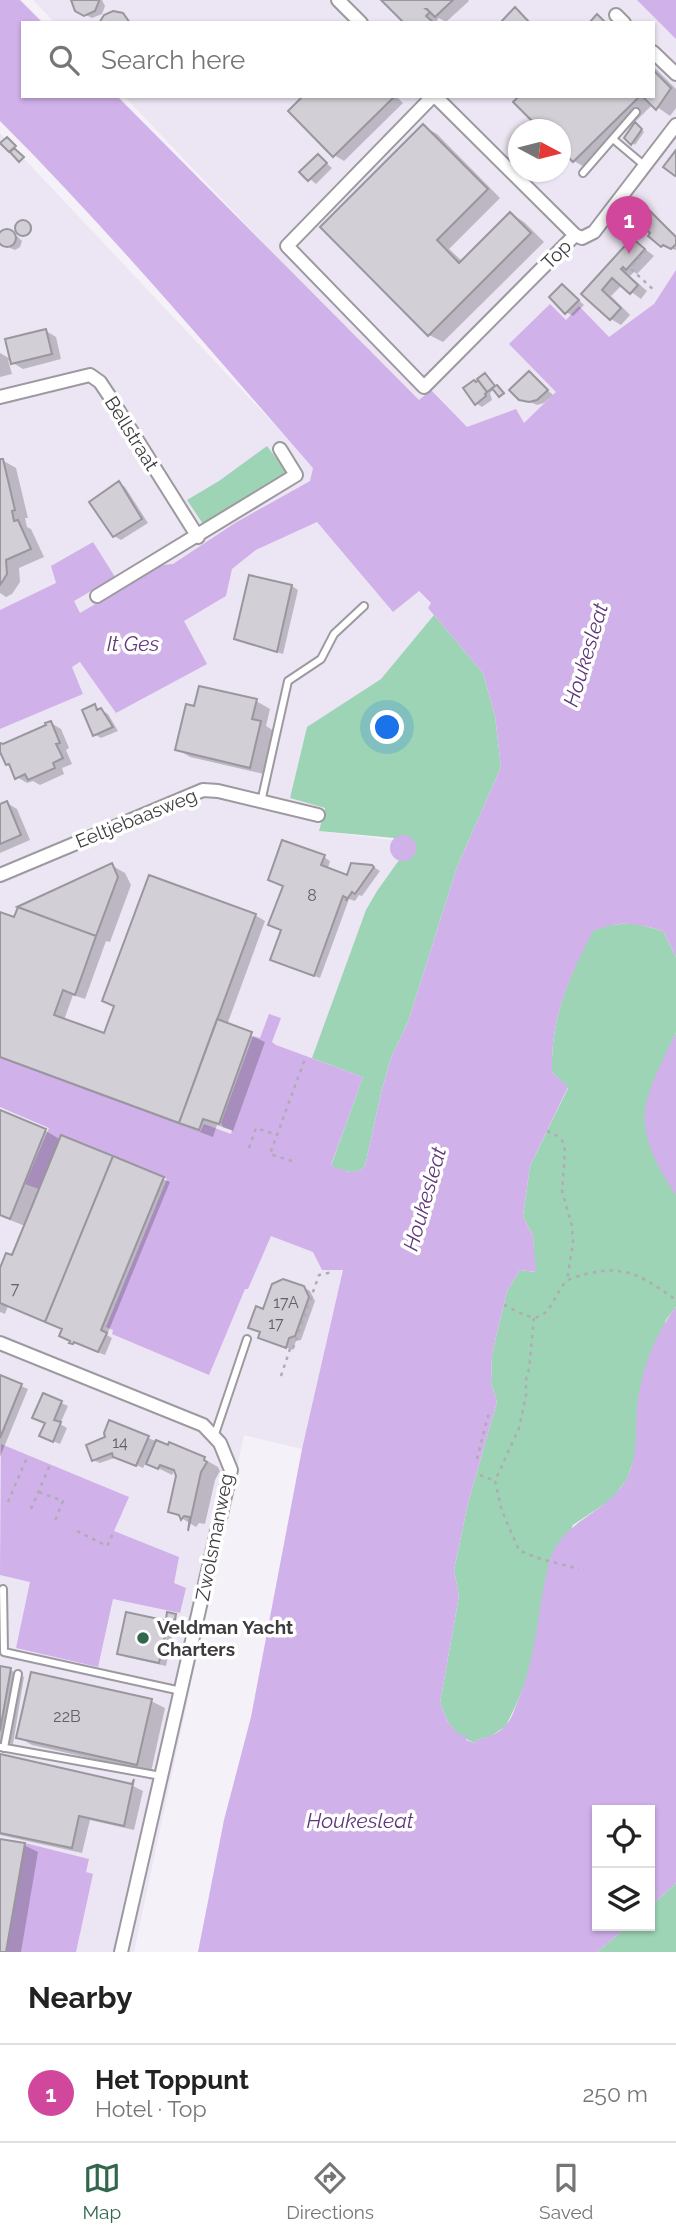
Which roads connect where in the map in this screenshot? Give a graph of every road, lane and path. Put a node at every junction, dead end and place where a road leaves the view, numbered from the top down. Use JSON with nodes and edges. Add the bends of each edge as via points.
{"nodes":[{"id":1,"x":338,"y":0,"type":"edge"},
{"id":2,"x":359,"y":21,"type":"edge"},
{"id":3,"x":655,"y":54,"type":"edge"},
{"id":4,"x":676,"y":74,"type":"edge"},
{"id":5,"x":432,"y":98,"type":"edge"},
{"id":6,"x":436,"y":98,"type":"edge"},
{"id":7,"x":636,"y":112,"type":"dead end"},
{"id":8,"x":674,"y":131,"type":"edge"},
{"id":9,"x":613,"y":139,"type":"junction"},
{"id":10,"x":645,"y":166,"type":"junction"},
{"id":11,"x":583,"y":173,"type":"dead end"},
{"id":12,"x":605,"y":220,"type":"junction"},
{"id":13,"x":575,"y":235,"type":"junction"},
{"id":14,"x":633,"y":237,"type":"dead end"},
{"id":15,"x":646,"y":250,"type":"dead end"},
{"id":16,"x":656,"y":292,"type":"dead end"},
{"id":17,"x":0,"y":397,"type":"edge"},
{"id":18,"x":280,"y":449,"type":"dead end"},
{"id":19,"x":198,"y":537,"type":"junction"},
{"id":20,"x":97,"y":596,"type":"dead end"},
{"id":21,"x":365,"y":606,"type":"dead end"},
{"id":22,"x":261,"y":802,"type":"junction"},
{"id":23,"x":318,"y":816,"type":"dead end"},
{"id":24,"x":0,"y":875,"type":"edge"},
{"id":25,"x":306,"y":1056,"type":"dead end"},
{"id":26,"x":547,"y":1131,"type":"dead end"},
{"id":27,"x":277,"y":1135,"type":"junction"},
{"id":28,"x":249,"y":1148,"type":"dead end"},
{"id":29,"x":292,"y":1161,"type":"dead end"},
{"id":30,"x":333,"y":1272,"type":"dead end"},
{"id":31,"x":567,"y":1281,"type":"junction"},
{"id":32,"x":676,"y":1300,"type":"edge"},
{"id":33,"x":504,"y":1305,"type":"dead end"},
{"id":34,"x":534,"y":1318,"type":"junction"},
{"id":35,"x":247,"y":1339,"type":"dead end"},
{"id":36,"x":0,"y":1343,"type":"edge"},
{"id":37,"x":281,"y":1376,"type":"dead end"},
{"id":38,"x":489,"y":1412,"type":"dead end"},
{"id":39,"x":214,"y":1437,"type":"junction"},
{"id":40,"x":28,"y":1455,"type":"dead end"},
{"id":41,"x":477,"y":1459,"type":"dead end"},
{"id":42,"x":50,"y":1465,"type":"dead end"},
{"id":43,"x":480,"y":1475,"type":"dead end"},
{"id":44,"x":495,"y":1481,"type":"junction"},
{"id":45,"x":38,"y":1492,"type":"junction"},
{"id":46,"x":8,"y":1502,"type":"dead end"},
{"id":47,"x":31,"y":1509,"type":"dead end"},
{"id":48,"x":55,"y":1521,"type":"dead end"},
{"id":49,"x":77,"y":1531,"type":"dead end"},
{"id":50,"x":114,"y":1531,"type":"dead end"},
{"id":51,"x":579,"y":1569,"type":"dead end"},
{"id":52,"x":3,"y":1589,"type":"dead end"},
{"id":53,"x":18,"y":1674,"type":"dead end"},
{"id":54,"x":181,"y":1690,"type":"junction"},
{"id":55,"x":2,"y":1747,"type":"edge"},
{"id":56,"x":161,"y":1776,"type":"junction"},
{"id":57,"x":121,"y":1952,"type":"edge"}],
"edges":[{"from":1,"to":2,"type":"street"},
{"from":3,"to":4,"type":"street"},
{"from":5,"to":13,"type":"street","name":"Top","via":[[287,246],[424,387]]},
{"from":6,"to":13,"type":"street"},
{"from":7,"to":9,"type":"lane"},
{"from":8,"to":10,"type":"street","name":"Top"},
{"from":9,"to":10,"type":"lane"},
{"from":9,"to":11,"type":"lane"},
{"from":10,"to":12,"type":"street","name":"Top"},
{"from":12,"to":13,"type":"street","name":"Top","via":[[589,236]]},
{"from":12,"to":14,"type":"path","via":[[626,237]]},
{"from":15,"to":16,"type":"path","via":[[630,268]]},
{"from":17,"to":19,"type":"street","name":"Bellstraat","via":[[90,375],[100,382]]},
{"from":18,"to":19,"type":"street","via":[[296,475]]},
{"from":19,"to":20,"type":"street"},
{"from":21,"to":22,"type":"lane","via":[[334,634],[321,659],[288,681]]},
{"from":22,"to":23,"type":"street","name":"Eeltjebaasweg"},
{"from":22,"to":24,"type":"street","name":"Eeltjebaasweg","via":[[203,790]]},
{"from":25,"to":27,"type":"path"},
{"from":26,"to":31,"type":"path","via":[[558,1136],[565,1150],[562,1191],[573,1243]]},
{"from":27,"to":28,"type":"path","via":[[256,1128]]},
{"from":27,"to":29,"type":"path","via":[[270,1154]]},
{"from":30,"to":37,"type":"path","via":[[320,1275]]},
{"from":31,"to":32,"type":"path","via":[[618,1269]]},
{"from":31,"to":34,"type":"path","via":[[547,1310]]},
{"from":33,"to":34,"type":"path"},
{"from":34,"to":44,"type":"path","via":[[519,1429]]},
{"from":35,"to":39,"type":"lane"},
{"from":36,"to":39,"type":"street","name":"Zwolsmanweg","via":[[203,1425]]},
{"from":38,"to":41,"type":"path"},
{"from":39,"to":54,"type":"street","name":"Zwolsmanweg","via":[[231,1470]]},
{"from":40,"to":46,"type":"path"},
{"from":42,"to":45,"type":"path"},
{"from":43,"to":44,"type":"path"},
{"from":44,"to":51,"type":"path","via":[[519,1550]]},
{"from":45,"to":47,"type":"path"},
{"from":45,"to":48,"type":"path","via":[[63,1501]]},
{"from":49,"to":50,"type":"path","via":[[107,1546]]},
{"from":52,"to":54,"type":"lane","via":[[4,1652]]},
{"from":53,"to":55,"type":"lane"},
{"from":54,"to":56,"type":"street","name":"Zwolsmanweg"},
{"from":55,"to":56,"type":"lane"},
{"from":56,"to":57,"type":"street","name":"Zwolsmanweg"}]}
